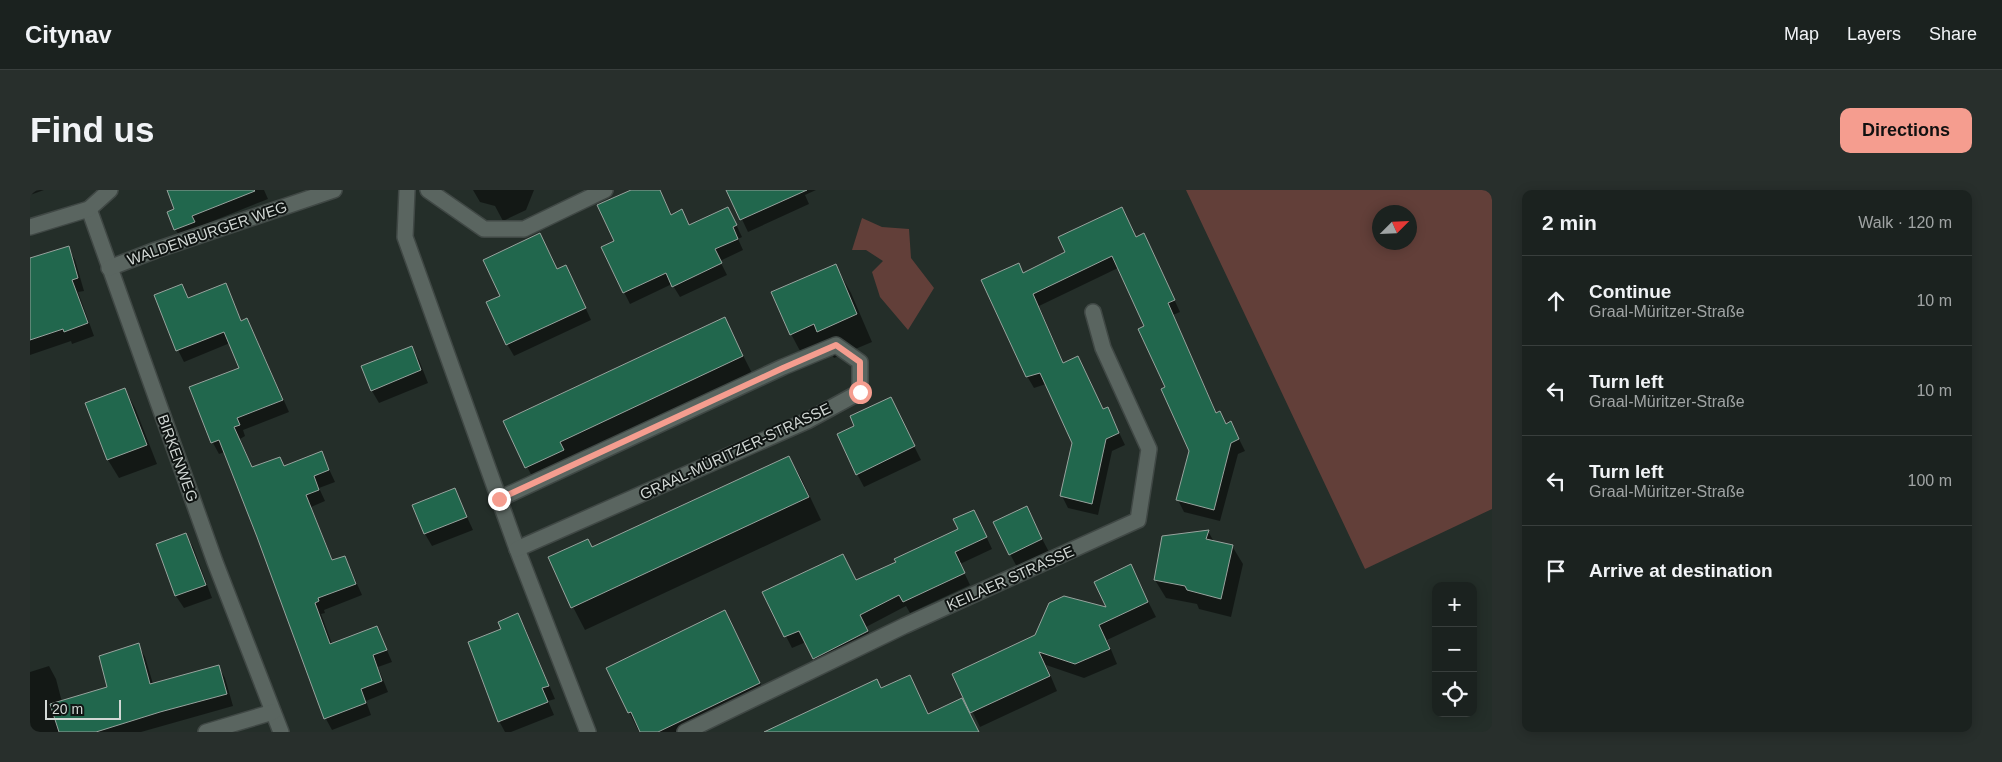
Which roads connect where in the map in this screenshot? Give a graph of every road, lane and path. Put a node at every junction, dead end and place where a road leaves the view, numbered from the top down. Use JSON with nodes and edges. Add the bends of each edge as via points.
{"nodes":[{"id":1,"x":110,"y":190,"type":"edge"},
{"id":2,"x":334,"y":190,"type":"edge"},
{"id":3,"x":407,"y":190,"type":"edge"},
{"id":4,"x":428,"y":190,"type":"edge"},
{"id":5,"x":605,"y":190,"type":"edge"},
{"id":6,"x":89,"y":209,"type":"junction"},
{"id":7,"x":30,"y":227,"type":"edge"},
{"id":8,"x":109,"y":268,"type":"junction"},
{"id":9,"x":1093,"y":312,"type":"dead end"},
{"id":10,"x":499,"y":499,"type":"junction"},
{"id":11,"x":517,"y":549,"type":"junction"},
{"id":12,"x":273,"y":712,"type":"junction"},
{"id":13,"x":206,"y":732,"type":"edge"},
{"id":14,"x":281,"y":732,"type":"edge"},
{"id":15,"x":588,"y":732,"type":"edge"},
{"id":16,"x":685,"y":732,"type":"edge"}],
"edges":[{"from":1,"to":6,"type":"street"},
{"from":2,"to":8,"type":"street","name":"WALDENBURGER WEG"},
{"from":3,"to":10,"type":"street","via":[[404,237]]},
{"from":4,"to":5,"type":"street","via":[[484,229],[524,229]]},
{"from":6,"to":7,"type":"street"},
{"from":6,"to":8,"type":"street","name":"BIRKENWEG"},
{"from":8,"to":12,"type":"street","name":"BIRKENWEG"},
{"from":9,"to":16,"type":"street","name":"KEILAER STRASSE","via":[[1103,348],[1149,448],[1138,520],[904,626]]},
{"from":10,"to":11,"type":"street"},
{"from":10,"to":11,"type":"street","name":"GRAAL-MÜRITZER-STRASSE","via":[[836,345],[860,362],[860,392],[807,420]]},
{"from":11,"to":15,"type":"street"},
{"from":12,"to":13,"type":"street"},
{"from":12,"to":14,"type":"street","name":"BIRKENWEG"}]}
